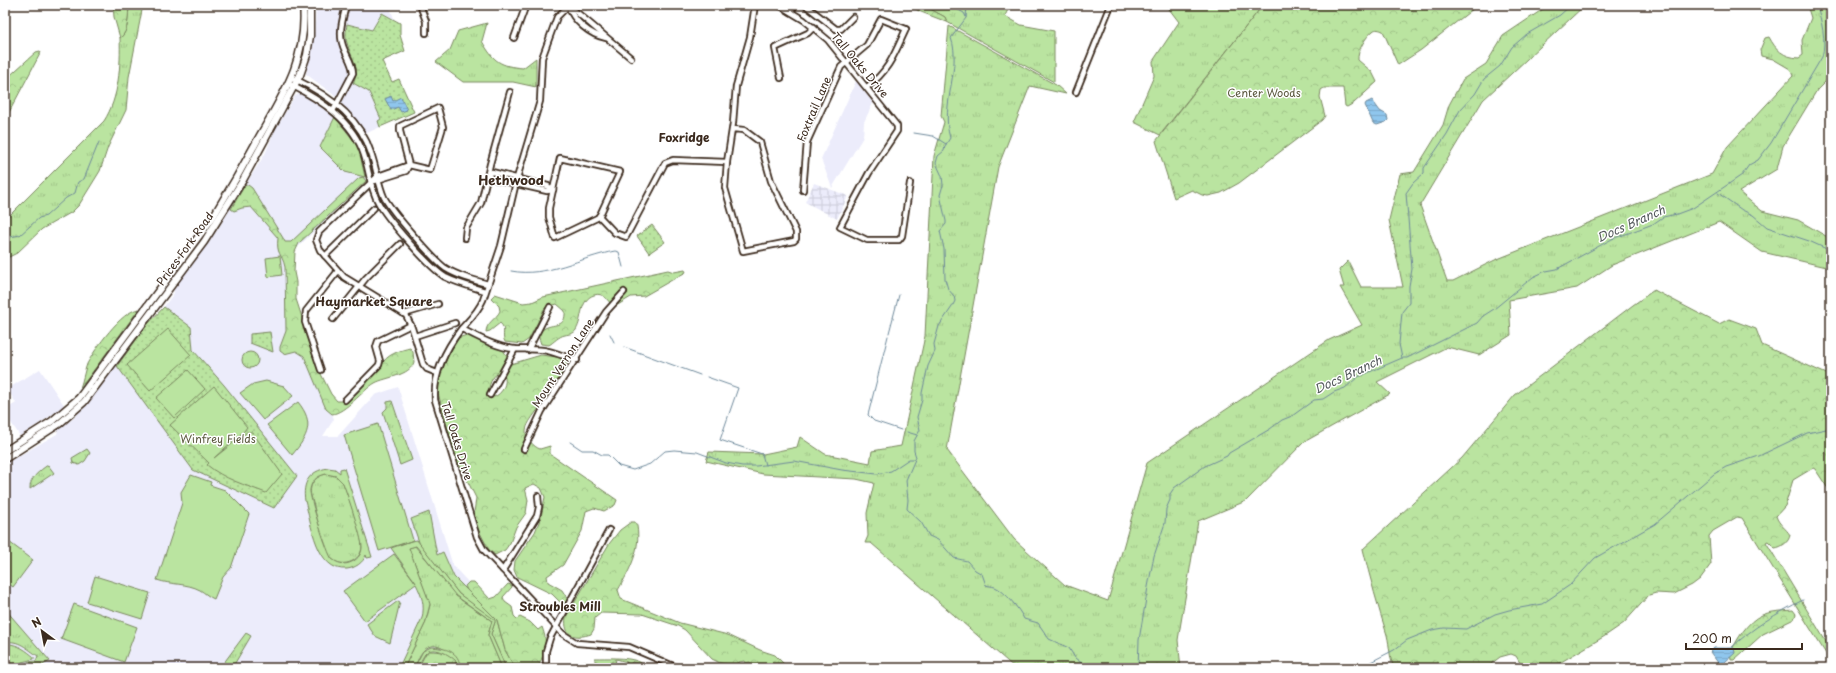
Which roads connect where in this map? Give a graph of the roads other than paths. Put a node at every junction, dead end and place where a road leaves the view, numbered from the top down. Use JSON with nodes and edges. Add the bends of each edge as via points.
{"nodes":[{"id":1,"x":303,"y":5,"type":"edge"},
{"id":2,"x":310,"y":5,"type":"edge"},
{"id":3,"x":346,"y":5,"type":"edge"},
{"id":4,"x":420,"y":5,"type":"edge"},
{"id":5,"x":526,"y":5,"type":"edge"},
{"id":6,"x":568,"y":5,"type":"edge"},
{"id":7,"x":755,"y":5,"type":"edge"},
{"id":8,"x":779,"y":5,"type":"edge"},
{"id":9,"x":795,"y":5,"type":"edge"},
{"id":10,"x":805,"y":5,"type":"edge"},
{"id":11,"x":1111,"y":5,"type":"edge"},
{"id":12,"x":791,"y":12,"type":"junction"},
{"id":13,"x":853,"y":17,"type":"dead end"},
{"id":14,"x":814,"y":27,"type":"junction"},
{"id":15,"x":426,"y":33,"type":"dead end"},
{"id":16,"x":514,"y":38,"type":"dead end"},
{"id":17,"x":631,"y":58,"type":"dead end"},
{"id":18,"x":847,"y":61,"type":"junction"},
{"id":19,"x":292,"y":77,"type":"junction"},
{"id":20,"x":781,"y":78,"type":"dead end"},
{"id":21,"x":298,"y":80,"type":"junction"},
{"id":22,"x":292,"y":86,"type":"junction"},
{"id":23,"x":867,"y":86,"type":"junction"},
{"id":24,"x":510,"y":92,"type":"dead end"},
{"id":25,"x":1076,"y":92,"type":"dead end"},
{"id":26,"x":336,"y":104,"type":"junction"},
{"id":27,"x":333,"y":111,"type":"junction"},
{"id":28,"x":733,"y":129,"type":"junction"},
{"id":29,"x":727,"y":162,"type":"junction"},
{"id":30,"x":409,"y":165,"type":"junction"},
{"id":31,"x":488,"y":174,"type":"junction"},
{"id":32,"x":378,"y":178,"type":"junction"},
{"id":33,"x":517,"y":178,"type":"junction"},
{"id":34,"x":371,"y":182,"type":"junction"},
{"id":35,"x":910,"y":183,"type":"dead end"},
{"id":36,"x":516,"y":184,"type":"junction"},
{"id":37,"x":553,"y":190,"type":"junction"},
{"id":38,"x":803,"y":190,"type":"dead end"},
{"id":39,"x":374,"y":208,"type":"dead end"},
{"id":40,"x":599,"y":216,"type":"junction"},
{"id":41,"x":465,"y":238,"type":"dead end"},
{"id":42,"x":400,"y":244,"type":"dead end"},
{"id":43,"x":325,"y":256,"type":"junction"},
{"id":44,"x":338,"y":271,"type":"junction"},
{"id":45,"x":488,"y":284,"type":"junction"},
{"id":46,"x":359,"y":286,"type":"junction"},
{"id":47,"x":485,"y":291,"type":"junction"},
{"id":48,"x":624,"y":292,"type":"dead end"},
{"id":49,"x":438,"y":304,"type":"dead end"},
{"id":50,"x":550,"y":308,"type":"dead end"},
{"id":51,"x":404,"y":314,"type":"junction"},
{"id":52,"x":333,"y":319,"type":"dead end"},
{"id":53,"x":455,"y":323,"type":"dead end"},
{"id":54,"x":412,"y":325,"type":"junction"},
{"id":55,"x":462,"y":329,"type":"junction"},
{"id":56,"x":415,"y":336,"type":"junction"},
{"id":57,"x":515,"y":349,"type":"junction"},
{"id":58,"x":528,"y":350,"type":"junction"},
{"id":59,"x":577,"y":360,"type":"junction"},
{"id":60,"x":321,"y":370,"type":"dead end"},
{"id":61,"x":437,"y":373,"type":"junction"},
{"id":62,"x":490,"y":395,"type":"dead end"},
{"id":63,"x":345,"y":400,"type":"dead end"},
{"id":64,"x":524,"y":449,"type":"dead end"},
{"id":65,"x":5,"y":451,"type":"edge"},
{"id":66,"x":5,"y":459,"type":"edge"},
{"id":67,"x":538,"y":496,"type":"dead end"},
{"id":68,"x":609,"y":530,"type":"dead end"},
{"id":69,"x":504,"y":570,"type":"junction"},
{"id":70,"x":556,"y":626,"type":"junction"},
{"id":71,"x":546,"y":668,"type":"edge"},
{"id":72,"x":678,"y":668,"type":"edge"}],
"edges":[{"from":1,"to":19,"type":"main road","name":"Prices Fork Road","via":[[302,42]]},
{"from":2,"to":21,"type":"main road","name":"Prices Fork Road","via":[[308,48]]},
{"from":3,"to":26,"type":"street","via":[[341,29],[342,41],[353,73]]},
{"from":4,"to":15,"type":"street","via":[[426,21]]},
{"from":5,"to":16,"type":"street"},
{"from":6,"to":17,"type":"street"},
{"from":6,"to":33,"type":"street","name":"Tall Oaks Drive","via":[[557,18],[544,51],[540,72],[540,101]]},
{"from":7,"to":28,"type":"street","via":[[750,37],[736,86]]},
{"from":8,"to":12,"type":"street","name":"Tall Oaks Drive"},
{"from":9,"to":12,"type":"street"},
{"from":10,"to":13,"type":"street","via":[[836,29],[841,29]]},
{"from":11,"to":25,"type":"street"},
{"from":12,"to":14,"type":"street","name":"Tall Oaks Drive"},
{"from":14,"to":18,"type":"street","name":"Tall Oaks Drive"},
{"from":14,"to":20,"type":"street","via":[[808,33],[775,48]]},
{"from":18,"to":23,"type":"street","name":"Tall Oaks Drive"},
{"from":18,"to":23,"type":"street","name":"Foxtrail Lane","via":[[866,45],[882,19],[906,29],[890,65],[877,80]]},
{"from":18,"to":38,"type":"street","name":"Foxtrail Lane","via":[[841,67],[807,142]]},
{"from":19,"to":21,"type":"street"},
{"from":19,"to":22,"type":"main road","name":"Prices Fork Road"},
{"from":21,"to":22,"type":"main road","name":"Prices Fork Road"},
{"from":21,"to":26,"type":"street"},
{"from":22,"to":27,"type":"street","via":[[313,96]]},
{"from":22,"to":65,"type":"main road","name":"Prices Fork Road","via":[[213,216],[89,386],[58,417]]},
{"from":22,"to":66,"type":"main road","name":"Prices Fork Road","via":[[220,218],[90,395],[63,421]]},
{"from":23,"to":35,"type":"street","name":"Tall Oaks Drive","via":[[896,123],[897,131],[869,173],[840,227],[867,240],[899,240],[902,236]]},
{"from":24,"to":31,"type":"street"},
{"from":26,"to":27,"type":"street"},
{"from":26,"to":32,"type":"street","via":[[363,135]]},
{"from":27,"to":34,"type":"street","via":[[360,146]]},
{"from":28,"to":29,"type":"street"},
{"from":28,"to":29,"type":"street","via":[[744,130],[760,142],[771,181],[796,232],[794,241],[743,251],[725,191]]},
{"from":29,"to":40,"type":"street","via":[[673,160],[665,163],[626,237],[615,233]]},
{"from":30,"to":30,"type":"street","via":[[430,170],[443,127],[438,108],[400,126]]},
{"from":30,"to":32,"type":"street","via":[[404,173]]},
{"from":31,"to":33,"type":"street","via":[[492,172]]},
{"from":31,"to":36,"type":"street","via":[[490,178]]},
{"from":31,"to":41,"type":"street","via":[[482,203],[466,228]]},
{"from":32,"to":34,"type":"street"},
{"from":32,"to":45,"type":"street","via":[[388,204],[438,262],[453,272]]},
{"from":33,"to":36,"type":"street","name":"Tall Oaks Drive"},
{"from":33,"to":37,"type":"street","via":[[548,186]]},
{"from":34,"to":43,"type":"street","via":[[317,235],[316,244]]},
{"from":34,"to":47,"type":"street","via":[[378,202],[387,215],[429,263],[446,277]]},
{"from":36,"to":37,"type":"street"},
{"from":36,"to":45,"type":"street","name":"Tall Oaks Drive","via":[[501,246]]},
{"from":37,"to":40,"type":"street","via":[[549,214],[555,238]]},
{"from":37,"to":40,"type":"street","via":[[560,158],[620,172]]},
{"from":39,"to":43,"type":"street"},
{"from":42,"to":46,"type":"street"},
{"from":43,"to":44,"type":"street"},
{"from":44,"to":46,"type":"street"},
{"from":44,"to":60,"type":"street","via":[[304,315],[304,322]]},
{"from":45,"to":47,"type":"street","name":"Tall Oaks Drive"},
{"from":46,"to":51,"type":"street"},
{"from":46,"to":52,"type":"street"},
{"from":47,"to":55,"type":"street","name":"Tall Oaks Drive","via":[[480,308]]},
{"from":48,"to":59,"type":"street","name":"Mount Vernon Lane","via":[[606,312]]},
{"from":49,"to":51,"type":"street"},
{"from":50,"to":58,"type":"street"},
{"from":51,"to":54,"type":"street"},
{"from":53,"to":56,"type":"street"},
{"from":54,"to":56,"type":"street"},
{"from":54,"to":63,"type":"street","via":[[378,341],[376,347],[379,365]]},
{"from":55,"to":57,"type":"street","via":[[494,344]]},
{"from":55,"to":61,"type":"street","name":"Tall Oaks Drive","via":[[447,349]]},
{"from":56,"to":61,"type":"street","via":[[425,368]]},
{"from":57,"to":58,"type":"street"},
{"from":57,"to":62,"type":"street"},
{"from":58,"to":59,"type":"street","via":[[545,350]]},
{"from":59,"to":64,"type":"street","name":"Mount Vernon Lane","via":[[542,412]]},
{"from":61,"to":69,"type":"street","name":"Tall Oaks Drive","via":[[434,393],[437,410],[477,537],[484,550]]},
{"from":67,"to":69,"type":"street","via":[[539,506],[535,520]]},
{"from":68,"to":70,"type":"street"},
{"from":69,"to":70,"type":"street","name":"Tall Oaks Drive"},
{"from":70,"to":71,"type":"street","via":[[546,651]]},
{"from":70,"to":72,"type":"street","name":"Tall Oaks Drive","via":[[566,637],[577,643],[629,647]]}]}
